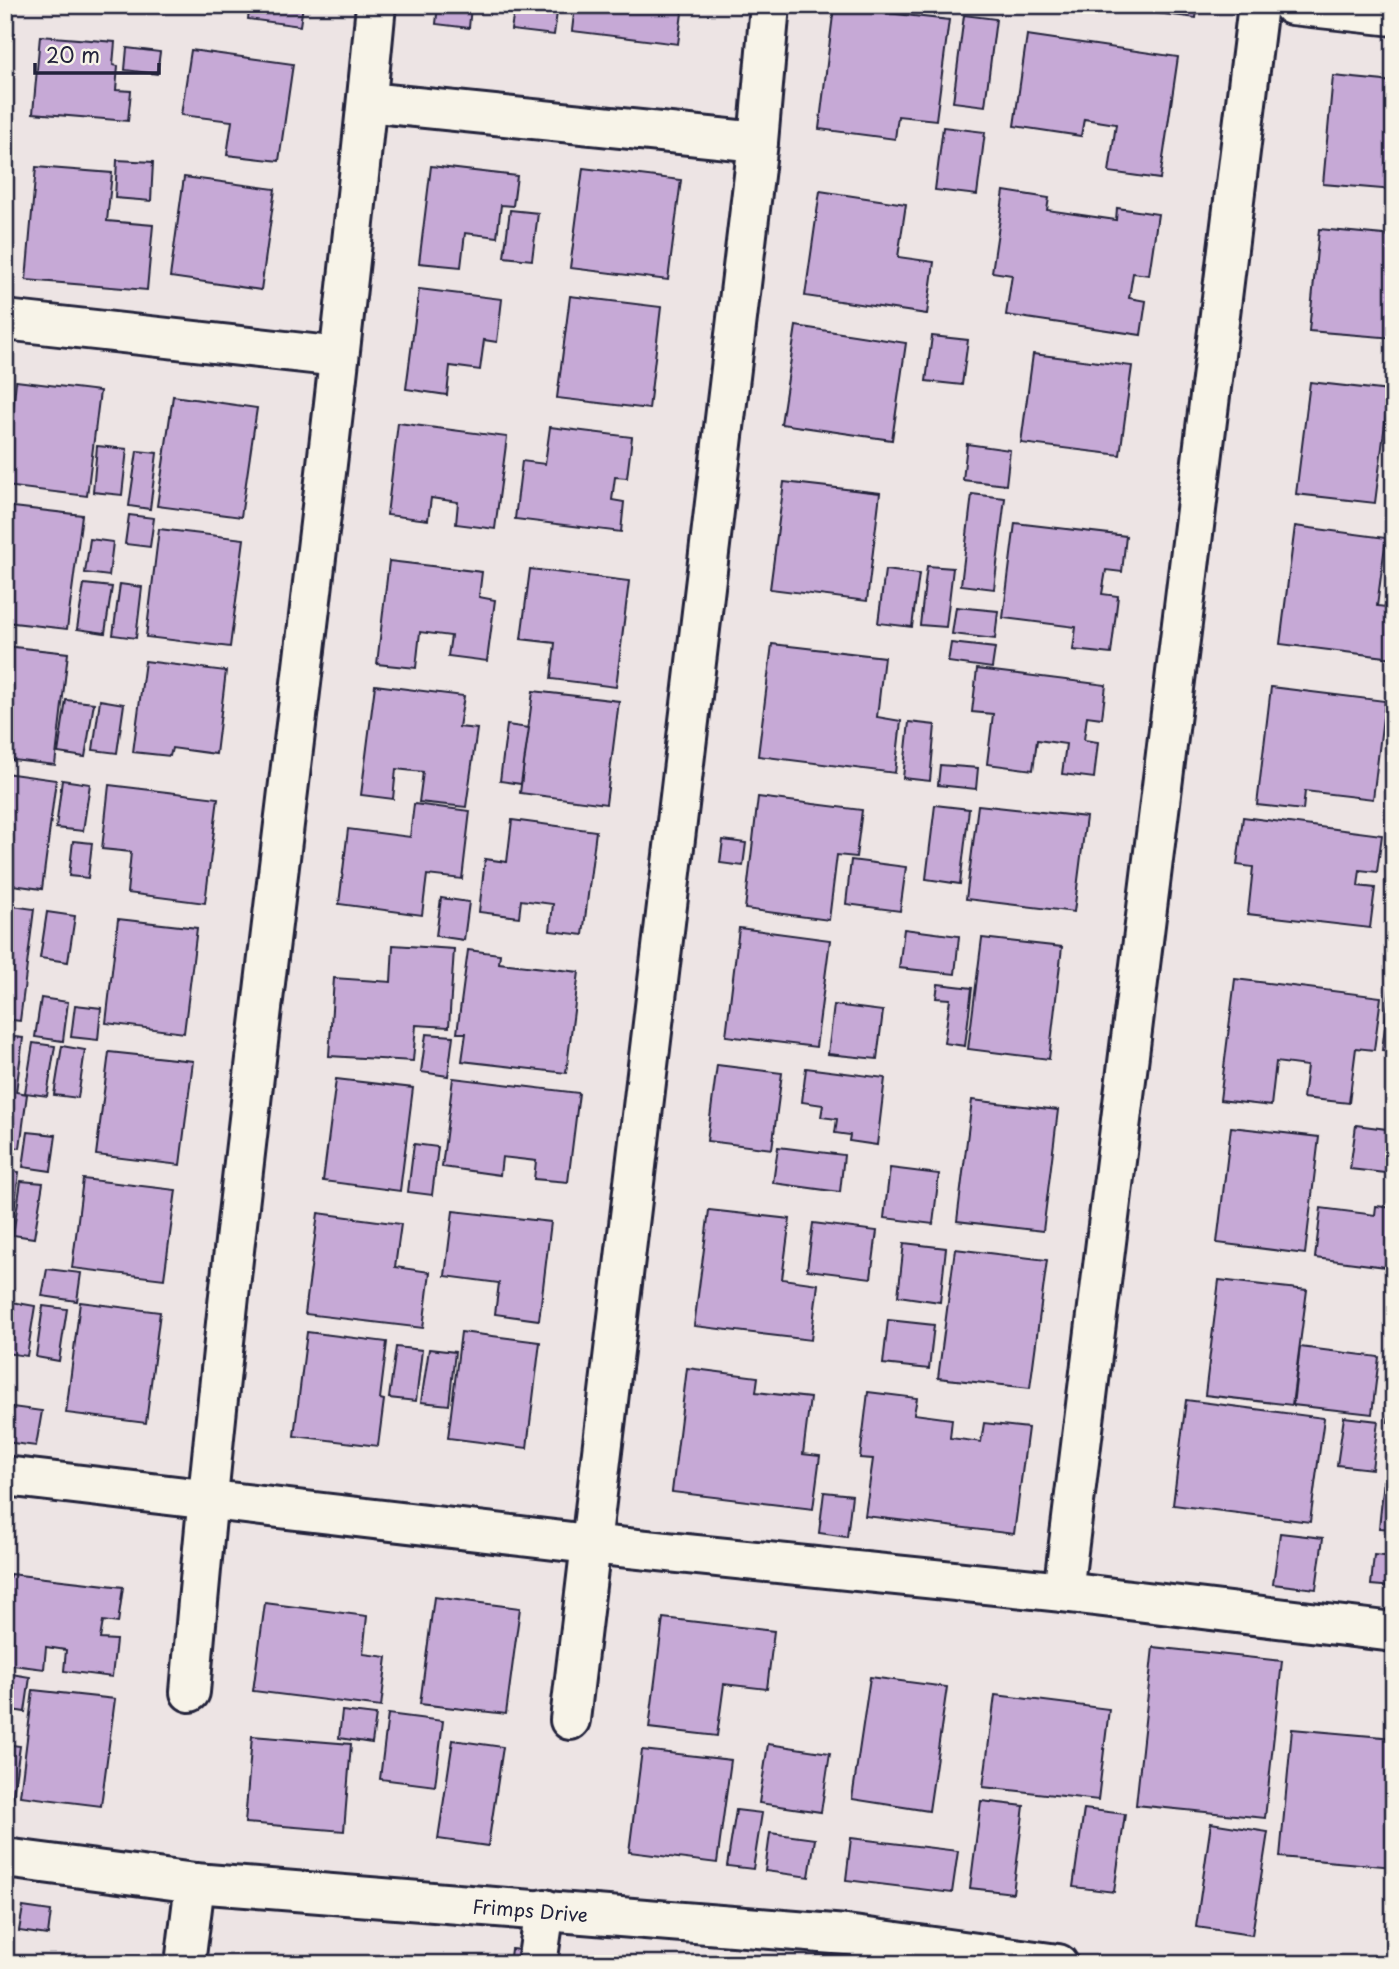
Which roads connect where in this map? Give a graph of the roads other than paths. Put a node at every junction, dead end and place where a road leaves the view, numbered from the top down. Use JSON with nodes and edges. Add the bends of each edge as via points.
{"nodes":[{"id":1,"x":376,"y":5,"type":"edge"},
{"id":2,"x":770,"y":5,"type":"edge"},
{"id":3,"x":1258,"y":5,"type":"edge"},
{"id":4,"x":1292,"y":5,"type":"edge"},
{"id":5,"x":1394,"y":16,"type":"edge"},
{"id":6,"x":367,"y":102,"type":"junction"},
{"id":7,"x":758,"y":142,"type":"junction"},
{"id":8,"x":5,"y":320,"type":"edge"},
{"id":9,"x":339,"y":357,"type":"junction"},
{"id":10,"x":5,"y":1476,"type":"edge"},
{"id":11,"x":207,"y":1500,"type":"junction"},
{"id":12,"x":589,"y":1545,"type":"junction"},
{"id":13,"x":1063,"y":1592,"type":"junction"},
{"id":14,"x":1394,"y":1632,"type":"edge"},
{"id":15,"x":190,"y":1692,"type":"dead end"},
{"id":16,"x":570,"y":1720,"type":"dead end"},
{"id":17,"x":5,"y":1858,"type":"edge"},
{"id":18,"x":195,"y":1883,"type":"junction"},
{"id":19,"x":545,"y":1909,"type":"junction"},
{"id":20,"x":185,"y":1964,"type":"edge"},
{"id":21,"x":537,"y":1964,"type":"edge"},
{"id":22,"x":1058,"y":1964,"type":"edge"}],
"edges":[{"from":1,"to":6,"type":"street"},
{"from":2,"to":7,"type":"street"},
{"from":3,"to":13,"type":"street"},
{"from":4,"to":5,"type":"street"},
{"from":6,"to":7,"type":"street"},
{"from":6,"to":9,"type":"street"},
{"from":7,"to":12,"type":"street"},
{"from":8,"to":9,"type":"street"},
{"from":9,"to":11,"type":"street"},
{"from":10,"to":11,"type":"street"},
{"from":11,"to":12,"type":"street"},
{"from":11,"to":15,"type":"street"},
{"from":12,"to":13,"type":"street"},
{"from":12,"to":16,"type":"street"},
{"from":13,"to":14,"type":"street"},
{"from":17,"to":18,"type":"street","name":"Frimps Drive"},
{"from":18,"to":19,"type":"street","name":"Frimps Drive"},
{"from":18,"to":20,"type":"street"},
{"from":19,"to":21,"type":"street"},
{"from":19,"to":22,"type":"street","name":"Frimps Drive","via":[[846,1935]]}]}
